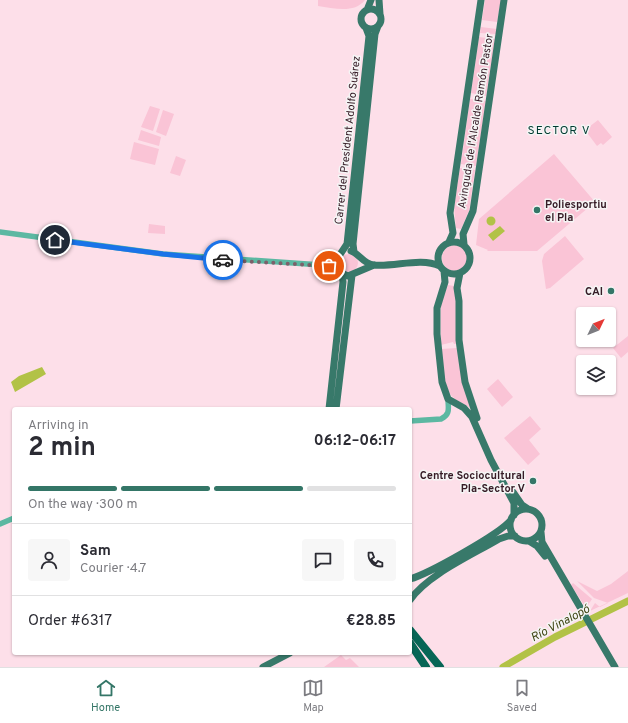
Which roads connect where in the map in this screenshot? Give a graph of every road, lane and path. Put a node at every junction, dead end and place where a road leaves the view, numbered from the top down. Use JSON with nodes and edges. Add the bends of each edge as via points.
{"nodes":[{"id":1,"x":371,"y":0,"type":"edge"},
{"id":2,"x":379,"y":0,"type":"edge"},
{"id":3,"x":481,"y":0,"type":"edge"},
{"id":4,"x":504,"y":0,"type":"edge"},
{"id":5,"x":367,"y":10,"type":"junction"},
{"id":6,"x":380,"y":14,"type":"junction"},
{"id":7,"x":378,"y":26,"type":"junction"},
{"id":8,"x":366,"y":28,"type":"junction"},
{"id":9,"x":0,"y":232,"type":"edge"},
{"id":10,"x":449,"y":242,"type":"junction"},
{"id":11,"x":464,"y":244,"type":"junction"},
{"id":12,"x":341,"y":252,"type":"junction"},
{"id":13,"x":439,"y":254,"type":"junction"},
{"id":14,"x":357,"y":255,"type":"junction"},
{"id":15,"x":425,"y":262,"type":"junction"},
{"id":16,"x":374,"y":265,"type":"junction"},
{"id":17,"x":336,"y":266,"type":"junction"},
{"id":18,"x":442,"y":268,"type":"junction"},
{"id":19,"x":460,"y":273,"type":"junction"},
{"id":20,"x":342,"y":274,"type":"junction"},
{"id":21,"x":354,"y":274,"type":"junction"},
{"id":22,"x":448,"y":399,"type":"junction"},
{"id":23,"x":330,"y":407,"type":"edge"},
{"id":24,"x":336,"y":407,"type":"edge"},
{"id":25,"x":412,"y":421,"type":"edge"},
{"id":26,"x":528,"y":509,"type":"junction"},
{"id":27,"x":512,"y":518,"type":"junction"},
{"id":28,"x":12,"y":519,"type":"edge"},
{"id":29,"x":0,"y":524,"type":"edge"},
{"id":30,"x":541,"y":532,"type":"junction"},
{"id":31,"x":515,"y":536,"type":"junction"},
{"id":32,"x":528,"y":541,"type":"junction"},
{"id":33,"x":412,"y":578,"type":"edge"},
{"id":34,"x":412,"y":597,"type":"edge"},
{"id":35,"x":579,"y":610,"type":"junction"},
{"id":36,"x":412,"y":633,"type":"edge"},
{"id":37,"x":594,"y":636,"type":"junction"},
{"id":38,"x":412,"y":646,"type":"edge"},
{"id":39,"x":286,"y":655,"type":"edge"},
{"id":40,"x":425,"y":665,"type":"edge"},
{"id":41,"x":263,"y":667,"type":"edge"},
{"id":42,"x":440,"y":667,"type":"edge"},
{"id":43,"x":610,"y":667,"type":"edge"},
{"id":44,"x":615,"y":667,"type":"edge"}],
"edges":[{"from":1,"to":5,"type":"main road"},
{"from":2,"to":6,"type":"main road"},
{"from":3,"to":10,"type":"main road","name":"Avinguda de l'Alcalde Ramón Pastor","via":[[450,213],[453,233]]},
{"from":4,"to":11,"type":"main road","name":"Avinguda de l'Alcalde Ramón Pastor","via":[[473,211],[463,234]]},
{"from":5,"to":6,"type":"main road","via":[[374,9]]},
{"from":5,"to":8,"type":"main road","via":[[362,13],[360,20]]},
{"from":6,"to":7,"type":"main road"},
{"from":7,"to":8,"type":"main road","via":[[372,30]]},
{"from":7,"to":14,"type":"main road","name":"Carrer del President Adolfo Suárez","via":[[353,244]]},
{"from":8,"to":12,"type":"main road","name":"Carrer del President Adolfo Suárez","via":[[370,36],[348,236],[347,244]]},
{"from":9,"to":17,"type":"street","via":[[216,259]]},
{"from":10,"to":11,"type":"main road"},
{"from":10,"to":13,"type":"main road"},
{"from":11,"to":19,"type":"main road","via":[[470,252],[470,262]]},
{"from":12,"to":14,"type":"main road","via":[[347,250]]},
{"from":12,"to":17,"type":"main road","via":[[336,258]]},
{"from":13,"to":15,"type":"main road"},
{"from":13,"to":18,"type":"main road"},
{"from":14,"to":16,"type":"main road","via":[[368,264]]},
{"from":14,"to":21,"type":"main road","via":[[361,265]]},
{"from":15,"to":16,"type":"main road"},
{"from":15,"to":18,"type":"main road"},
{"from":16,"to":21,"type":"main road"},
{"from":17,"to":20,"type":"main road"},
{"from":18,"to":19,"type":"main road","via":[[452,274]]},
{"from":18,"to":22,"type":"main road","via":[[445,282],[437,308],[437,334],[442,382]]},
{"from":19,"to":26,"type":"main road","via":[[457,288],[459,340],[466,387],[473,410],[498,465],[517,498]]},
{"from":20,"to":21,"type":"main road"},
{"from":20,"to":23,"type":"main road"},
{"from":21,"to":24,"type":"main road"},
{"from":22,"to":25,"type":"street","via":[[449,410],[445,418]]},
{"from":22,"to":27,"type":"main road","via":[[464,408],[472,417],[514,503]]},
{"from":26,"to":27,"type":"main road","via":[[520,510]]},
{"from":26,"to":30,"type":"main road","via":[[541,519]]},
{"from":27,"to":31,"type":"main road","via":[[511,529]]},
{"from":27,"to":33,"type":"main road","via":[[501,530]]},
{"from":28,"to":29,"type":"street"},
{"from":30,"to":32,"type":"main road","via":[[536,538]]},
{"from":30,"to":35,"type":"main road","via":[[541,540]]},
{"from":31,"to":32,"type":"main road"},
{"from":31,"to":34,"type":"main road","via":[[503,537],[435,576]]},
{"from":32,"to":35,"type":"main road","via":[[544,554]]},
{"from":35,"to":37,"type":"main road"},
{"from":36,"to":42,"type":"highway"},
{"from":37,"to":43,"type":"main road"},
{"from":37,"to":44,"type":"main road"},
{"from":38,"to":40,"type":"highway"},
{"from":39,"to":41,"type":"main road"}]}
